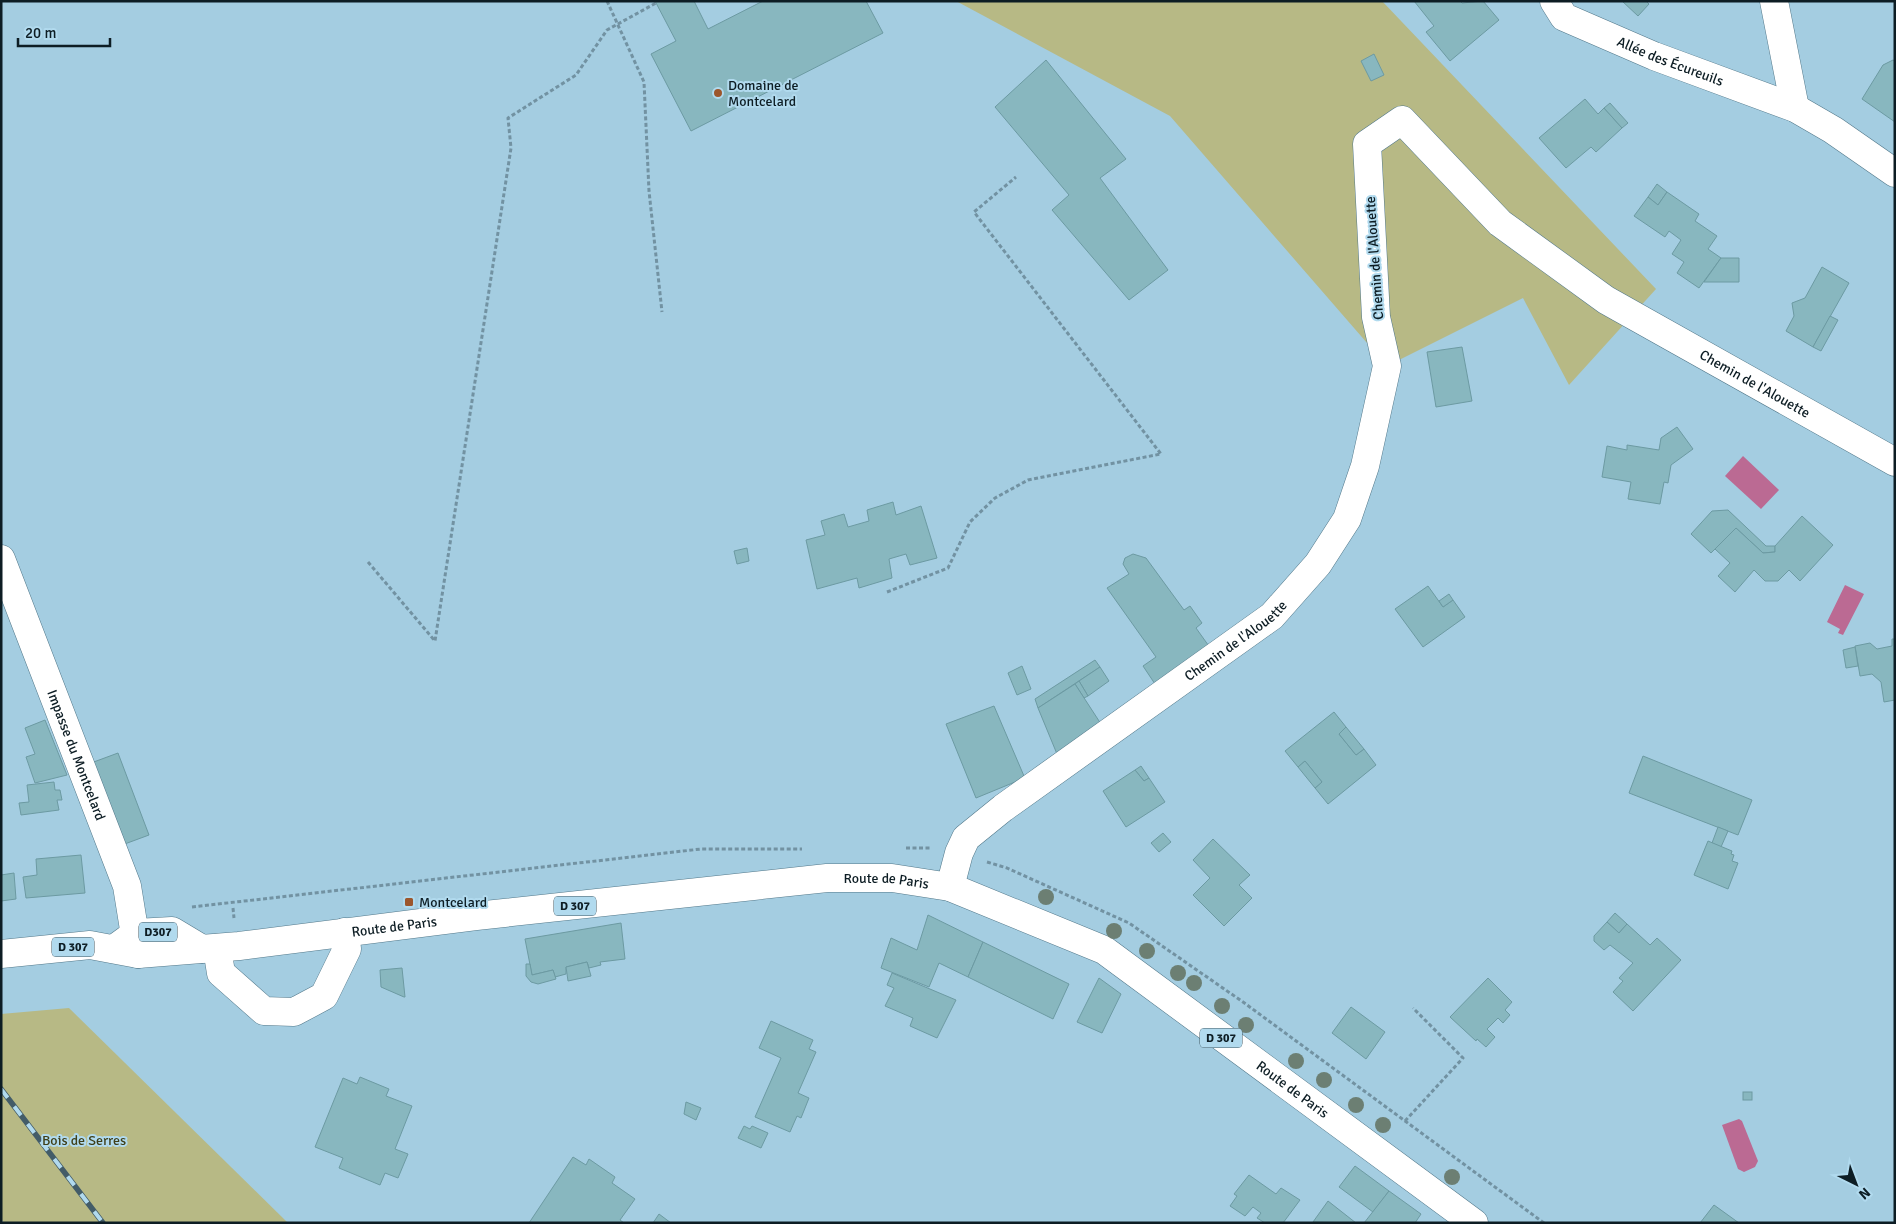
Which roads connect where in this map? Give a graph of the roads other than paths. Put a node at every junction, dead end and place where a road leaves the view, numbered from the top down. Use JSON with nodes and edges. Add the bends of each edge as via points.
{"nodes":[{"id":1,"x":1554,"y":1,"type":"edge"},
{"id":2,"x":1774,"y":1,"type":"edge"},
{"id":3,"x":1795,"y":108,"type":"junction"},
{"id":4,"x":1895,"y":173,"type":"edge"},
{"id":5,"x":1895,"y":462,"type":"edge"},
{"id":6,"x":1,"y":559,"type":"edge"},
{"id":7,"x":950,"y":887,"type":"junction"},
{"id":8,"x":345,"y":932,"type":"junction"},
{"id":9,"x":129,"y":946,"type":"junction"},
{"id":10,"x":209,"y":948,"type":"junction"},
{"id":11,"x":1,"y":954,"type":"edge"},
{"id":12,"x":1474,"y":1223,"type":"edge"}],
"edges":[{"from":1,"to":3,"type":"street","name":"Allée des Écureuils","via":[[1564,17],[1654,56]]},
{"from":2,"to":3,"type":"street"},
{"from":3,"to":4,"type":"street","name":"Allée des Écureuils"},
{"from":5,"to":7,"type":"street","name":"Chemin de l'Alouette","via":[[1606,300],[1500,224],[1402,120],[1367,144],[1376,317],[1387,366],[1364,466],[1347,519],[1318,564],[1272,616],[1003,808],[966,838],[958,853]]},
{"from":6,"to":9,"type":"street","name":"Impasse du Montcelard","via":[[127,886]]},
{"from":7,"to":8,"type":"street","name":"Route de Paris","number":"D 307","via":[[892,878],[827,878]]},
{"from":7,"to":12,"type":"street","name":"Route de Paris","number":"D 307","via":[[1104,950]]},
{"from":8,"to":10,"type":"street","name":"Route de Paris","number":"D 307"},
{"from":8,"to":10,"type":"street","via":[[347,949],[324,996],[294,1012],[264,1011],[221,973]]},
{"from":9,"to":10,"type":"street","name":"Route de Paris","number":"D 307"},
{"from":9,"to":11,"type":"street","name":"Route de Paris","number":"D 307","via":[[90,945]]}]}
